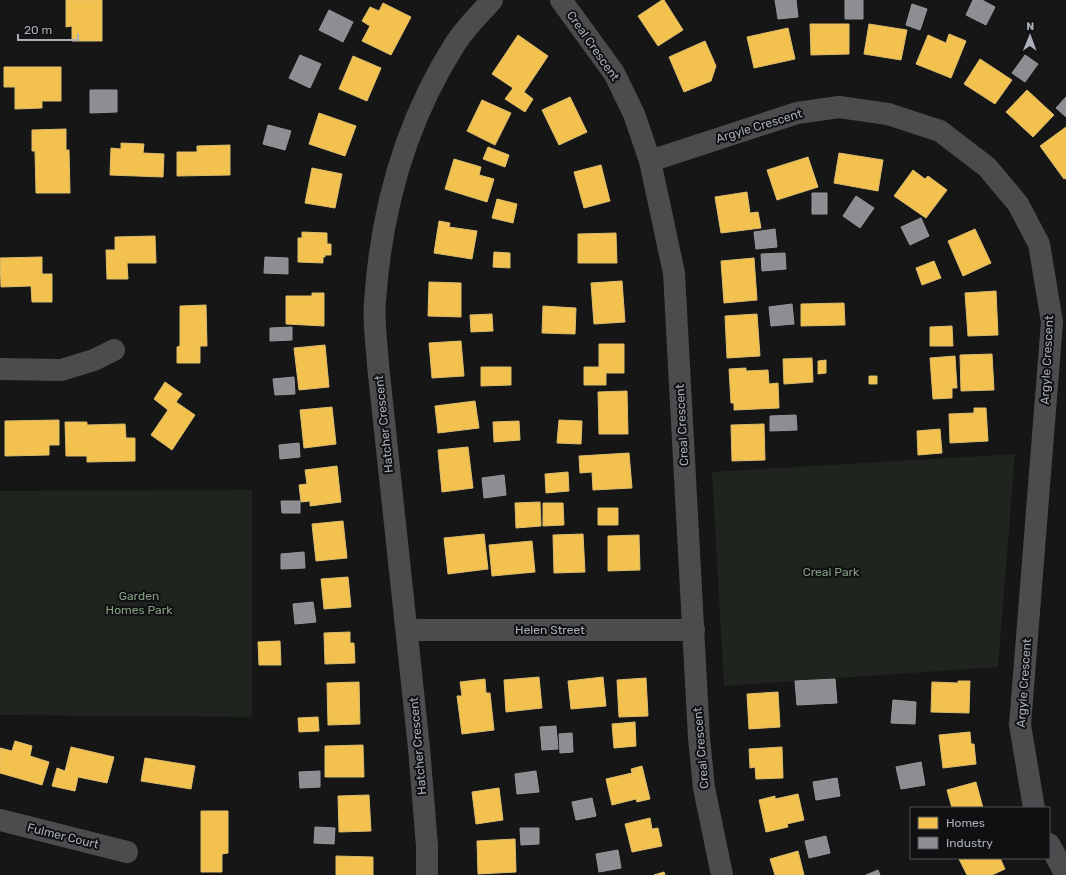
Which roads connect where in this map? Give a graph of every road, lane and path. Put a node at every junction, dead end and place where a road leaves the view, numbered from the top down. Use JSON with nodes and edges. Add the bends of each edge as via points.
{"nodes":[{"id":1,"x":492,"y":0,"type":"edge"},
{"id":2,"x":561,"y":0,"type":"edge"},
{"id":3,"x":650,"y":161,"type":"junction"},
{"id":4,"x":114,"y":350,"type":"dead end"},
{"id":5,"x":0,"y":369,"type":"edge"},
{"id":6,"x":407,"y":630,"type":"junction"},
{"id":7,"x":694,"y":630,"type":"junction"},
{"id":8,"x":1034,"y":807,"type":"edge"},
{"id":9,"x":0,"y":820,"type":"edge"},
{"id":10,"x":1050,"y":846,"type":"edge"},
{"id":11,"x":126,"y":852,"type":"dead end"},
{"id":12,"x":427,"y":875,"type":"edge"},
{"id":13,"x":722,"y":875,"type":"edge"},
{"id":14,"x":1066,"y":875,"type":"edge"}],
"edges":[{"from":1,"to":6,"type":"street","name":"Hatcher Crescent","via":[[456,43],[424,98],[401,160],[384,221],[375,311],[378,365]]},
{"from":2,"to":3,"type":"street","name":"Creal Crescent","via":[[614,73],[634,114]]},
{"from":3,"to":7,"type":"street","name":"Creal Crescent","via":[[674,273]]},
{"from":3,"to":8,"type":"street","name":"Argyle Crescent","via":[[797,113],[839,107],[888,114],[940,131],[987,167],[1018,204],[1040,244],[1052,322],[1020,725]]},
{"from":4,"to":5,"type":"street","via":[[94,360],[61,370]]},
{"from":6,"to":7,"type":"street","name":"Helen Street"},
{"from":6,"to":12,"type":"street","name":"Hatcher Crescent","via":[[427,838]]},
{"from":7,"to":13,"type":"street","name":"Creal Crescent","via":[[704,788]]},
{"from":9,"to":11,"type":"street","name":"Fulmer Court"},
{"from":10,"to":14,"type":"street"}]}
